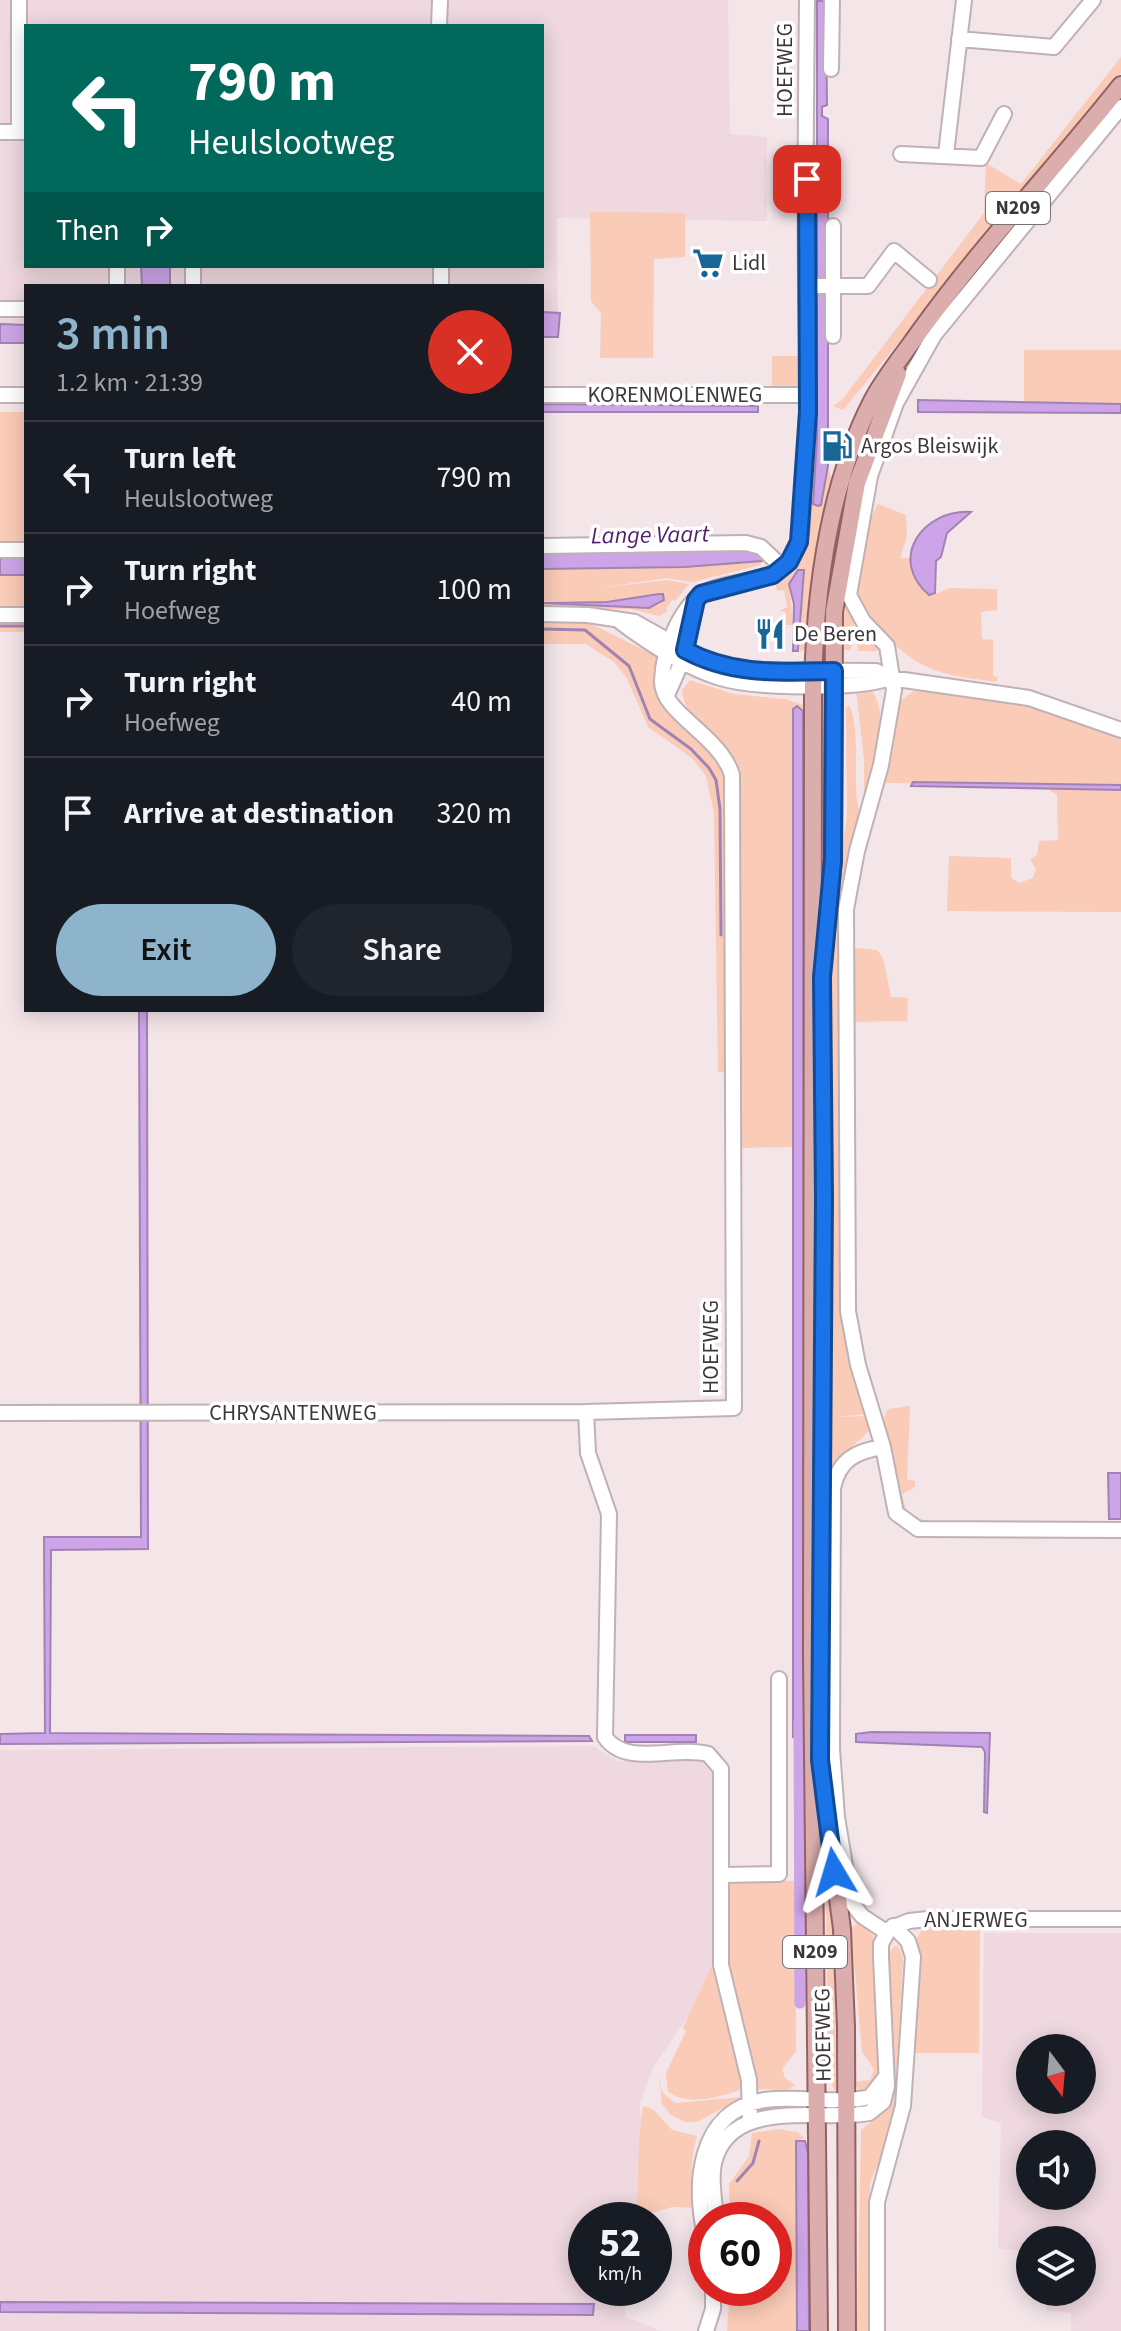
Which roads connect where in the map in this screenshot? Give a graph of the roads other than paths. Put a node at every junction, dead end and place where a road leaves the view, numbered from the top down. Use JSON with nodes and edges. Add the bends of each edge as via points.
{"nodes":[{"id":1,"x":19,"y":0,"type":"edge"},
{"id":2,"x":440,"y":0,"type":"edge"},
{"id":3,"x":807,"y":0,"type":"edge"},
{"id":4,"x":832,"y":0,"type":"edge"},
{"id":5,"x":964,"y":0,"type":"edge"},
{"id":6,"x":1093,"y":0,"type":"edge"},
{"id":7,"x":439,"y":24,"type":"edge"},
{"id":8,"x":959,"y":39,"type":"junction"},
{"id":9,"x":831,"y":69,"type":"dead end"},
{"id":10,"x":1121,"y":85,"type":"edge"},
{"id":11,"x":1121,"y":107,"type":"edge"},
{"id":12,"x":1004,"y":114,"type":"dead end"},
{"id":13,"x":0,"y":132,"type":"edge"},
{"id":14,"x":22,"y":132,"type":"edge"},
{"id":15,"x":901,"y":154,"type":"dead end"},
{"id":16,"x":946,"y":154,"type":"junction"},
{"id":17,"x":833,"y":226,"type":"dead end"},
{"id":18,"x":929,"y":280,"type":"dead end"},
{"id":19,"x":820,"y":286,"type":"junction"},
{"id":20,"x":0,"y":309,"type":"edge"},
{"id":21,"x":24,"y":309,"type":"edge"},
{"id":22,"x":919,"y":334,"type":"junction"},
{"id":23,"x":833,"y":336,"type":"dead end"},
{"id":24,"x":0,"y":395,"type":"edge"},
{"id":25,"x":24,"y":395,"type":"edge"},
{"id":26,"x":544,"y":395,"type":"edge"},
{"id":27,"x":808,"y":395,"type":"junction"},
{"id":28,"x":544,"y":546,"type":"edge"},
{"id":29,"x":0,"y":550,"type":"edge"},
{"id":30,"x":24,"y":550,"type":"edge"},
{"id":31,"x":783,"y":568,"type":"junction"},
{"id":32,"x":696,"y":600,"type":"junction"},
{"id":33,"x":544,"y":614,"type":"edge"},
{"id":34,"x":0,"y":615,"type":"edge"},
{"id":35,"x":24,"y":615,"type":"edge"},
{"id":36,"x":670,"y":646,"type":"junction"},
{"id":37,"x":684,"y":655,"type":"junction"},
{"id":38,"x":814,"y":678,"type":"junction"},
{"id":39,"x":834,"y":678,"type":"junction"},
{"id":40,"x":890,"y":678,"type":"junction"},
{"id":41,"x":667,"y":695,"type":"junction"},
{"id":42,"x":1121,"y":730,"type":"edge"},
{"id":43,"x":586,"y":1412,"type":"junction"},
{"id":44,"x":0,"y":1413,"type":"edge"},
{"id":45,"x":883,"y":1447,"type":"junction"},
{"id":46,"x":1121,"y":1530,"type":"edge"},
{"id":47,"x":779,"y":1679,"type":"dead end"},
{"id":48,"x":722,"y":1875,"type":"junction"},
{"id":49,"x":1121,"y":1919,"type":"edge"},
{"id":50,"x":890,"y":1929,"type":"junction"},
{"id":51,"x":751,"y":2105,"type":"junction"},
{"id":52,"x":847,"y":2107,"type":"junction"},
{"id":53,"x":818,"y":2108,"type":"junction"},
{"id":54,"x":787,"y":2116,"type":"junction"},
{"id":55,"x":750,"y":2122,"type":"junction"},
{"id":56,"x":818,"y":2144,"type":"junction"},
{"id":57,"x":702,"y":2202,"type":"edge"},
{"id":58,"x":715,"y":2202,"type":"edge"},
{"id":59,"x":713,"y":2306,"type":"edge"},
{"id":60,"x":706,"y":2331,"type":"edge"},
{"id":61,"x":819,"y":2331,"type":"edge"},
{"id":62,"x":847,"y":2331,"type":"edge"},
{"id":63,"x":877,"y":2331,"type":"edge"}],
"edges":[{"from":1,"to":14,"type":"street"},
{"from":2,"to":7,"type":"street"},
{"from":3,"to":19,"type":"street","name":"HOEFWEG"},
{"from":4,"to":9,"type":"street"},
{"from":5,"to":8,"type":"street"},
{"from":6,"to":8,"type":"street","via":[[1054,47]]},
{"from":8,"to":16,"type":"street"},
{"from":10,"to":22,"type":"main road","number":"N209","via":[[946,294]]},
{"from":11,"to":40,"type":"street","via":[[934,335],[886,426],[870,476],[849,595],[863,621],[887,646]]},
{"from":12,"to":16,"type":"street","via":[[981,158]]},
{"from":13,"to":14,"type":"street"},
{"from":15,"to":16,"type":"street"},
{"from":17,"to":19,"type":"street","name":"HOEFWEG"},
{"from":18,"to":19,"type":"street","via":[[894,251],[868,286]]},
{"from":19,"to":23,"type":"street","name":"HOEFWEG"},
{"from":19,"to":27,"type":"street","name":"HOEFWEG"},
{"from":20,"to":21,"type":"street"},
{"from":22,"to":38,"type":"main road","number":"N209","via":[[872,401],[848,458],[823,569]]},
{"from":22,"to":39,"type":"main road","number":"N209","via":[[884,406],[857,483],[834,612]]},
{"from":24,"to":25,"type":"street"},
{"from":26,"to":27,"type":"street","name":"KORENMOLENWEG"},
{"from":27,"to":31,"type":"street","name":"HOEFWEG","via":[[801,532]]},
{"from":28,"to":31,"type":"street","via":[[755,544]]},
{"from":29,"to":30,"type":"street"},
{"from":31,"to":32,"type":"street","via":[[766,578],[710,589]]},
{"from":32,"to":36,"type":"street","via":[[683,613]]},
{"from":32,"to":37,"type":"street"},
{"from":33,"to":36,"type":"street","via":[[635,622]]},
{"from":34,"to":35,"type":"street"},
{"from":36,"to":37,"type":"street"},
{"from":36,"to":41,"type":"street","via":[[662,680]]},
{"from":37,"to":38,"type":"street","via":[[719,678],[755,684]]},
{"from":37,"to":41,"type":"street"},
{"from":38,"to":39,"type":"street"},
{"from":38,"to":53,"type":"main road","name":"HOEFWEG","number":"N209","via":[[812,1686]]},
{"from":39,"to":40,"type":"street","via":[[875,683]]},
{"from":39,"to":52,"type":"main road","name":"HOEFWEG","number":"N209","via":[[833,860],[822,977],[820,1760],[842,1929]]},
{"from":40,"to":42,"type":"street","via":[[1029,698]]},
{"from":40,"to":45,"type":"street","via":[[881,765],[852,873],[844,945],[848,1311]]},
{"from":41,"to":43,"type":"street","name":"HOEFWEG","via":[[675,710],[715,744],[732,775],[734,1408]]},
{"from":43,"to":44,"type":"street","name":"CHRYSANTENWEG"},
{"from":43,"to":48,"type":"street","via":[[588,1453],[609,1514],[605,1737],[612,1748],[626,1753],[702,1752],[713,1757],[723,1779]]},
{"from":45,"to":46,"type":"street","via":[[896,1513],[918,1529]]},
{"from":45,"to":50,"type":"street","via":[[844,1462],[833,1488],[832,1749],[851,1902],[857,1913]]},
{"from":47,"to":48,"type":"street","via":[[779,1874]]},
{"from":48,"to":51,"type":"street","via":[[721,1965]]},
{"from":49,"to":50,"type":"street","name":"ANJERWEG","via":[[928,1919]]},
{"from":50,"to":52,"type":"street","via":[[881,1957],[887,2093],[869,2113]]},
{"from":50,"to":63,"type":"street","via":[[908,1941],[913,1957],[903,2106],[877,2202]]},
{"from":51,"to":53,"type":"street","name":"HOEFWEG","via":[[764,2100]]},
{"from":51,"to":55,"type":"street"},
{"from":51,"to":57,"type":"street","name":"HOEFWEG","via":[[718,2123],[706,2144]]},
{"from":52,"to":53,"type":"street"},
{"from":52,"to":62,"type":"main road","name":"HOEFWEG","number":"N209"},
{"from":53,"to":54,"type":"street"},
{"from":53,"to":56,"type":"main road","name":"HOEFWEG","number":"N209"},
{"from":54,"to":55,"type":"street"},
{"from":54,"to":56,"type":"street"},
{"from":55,"to":58,"type":"street","via":[[729,2137],[714,2165]]},
{"from":56,"to":61,"type":"main road","name":"HOEFWEG","number":"N209"},
{"from":59,"to":60,"type":"street"}]}
